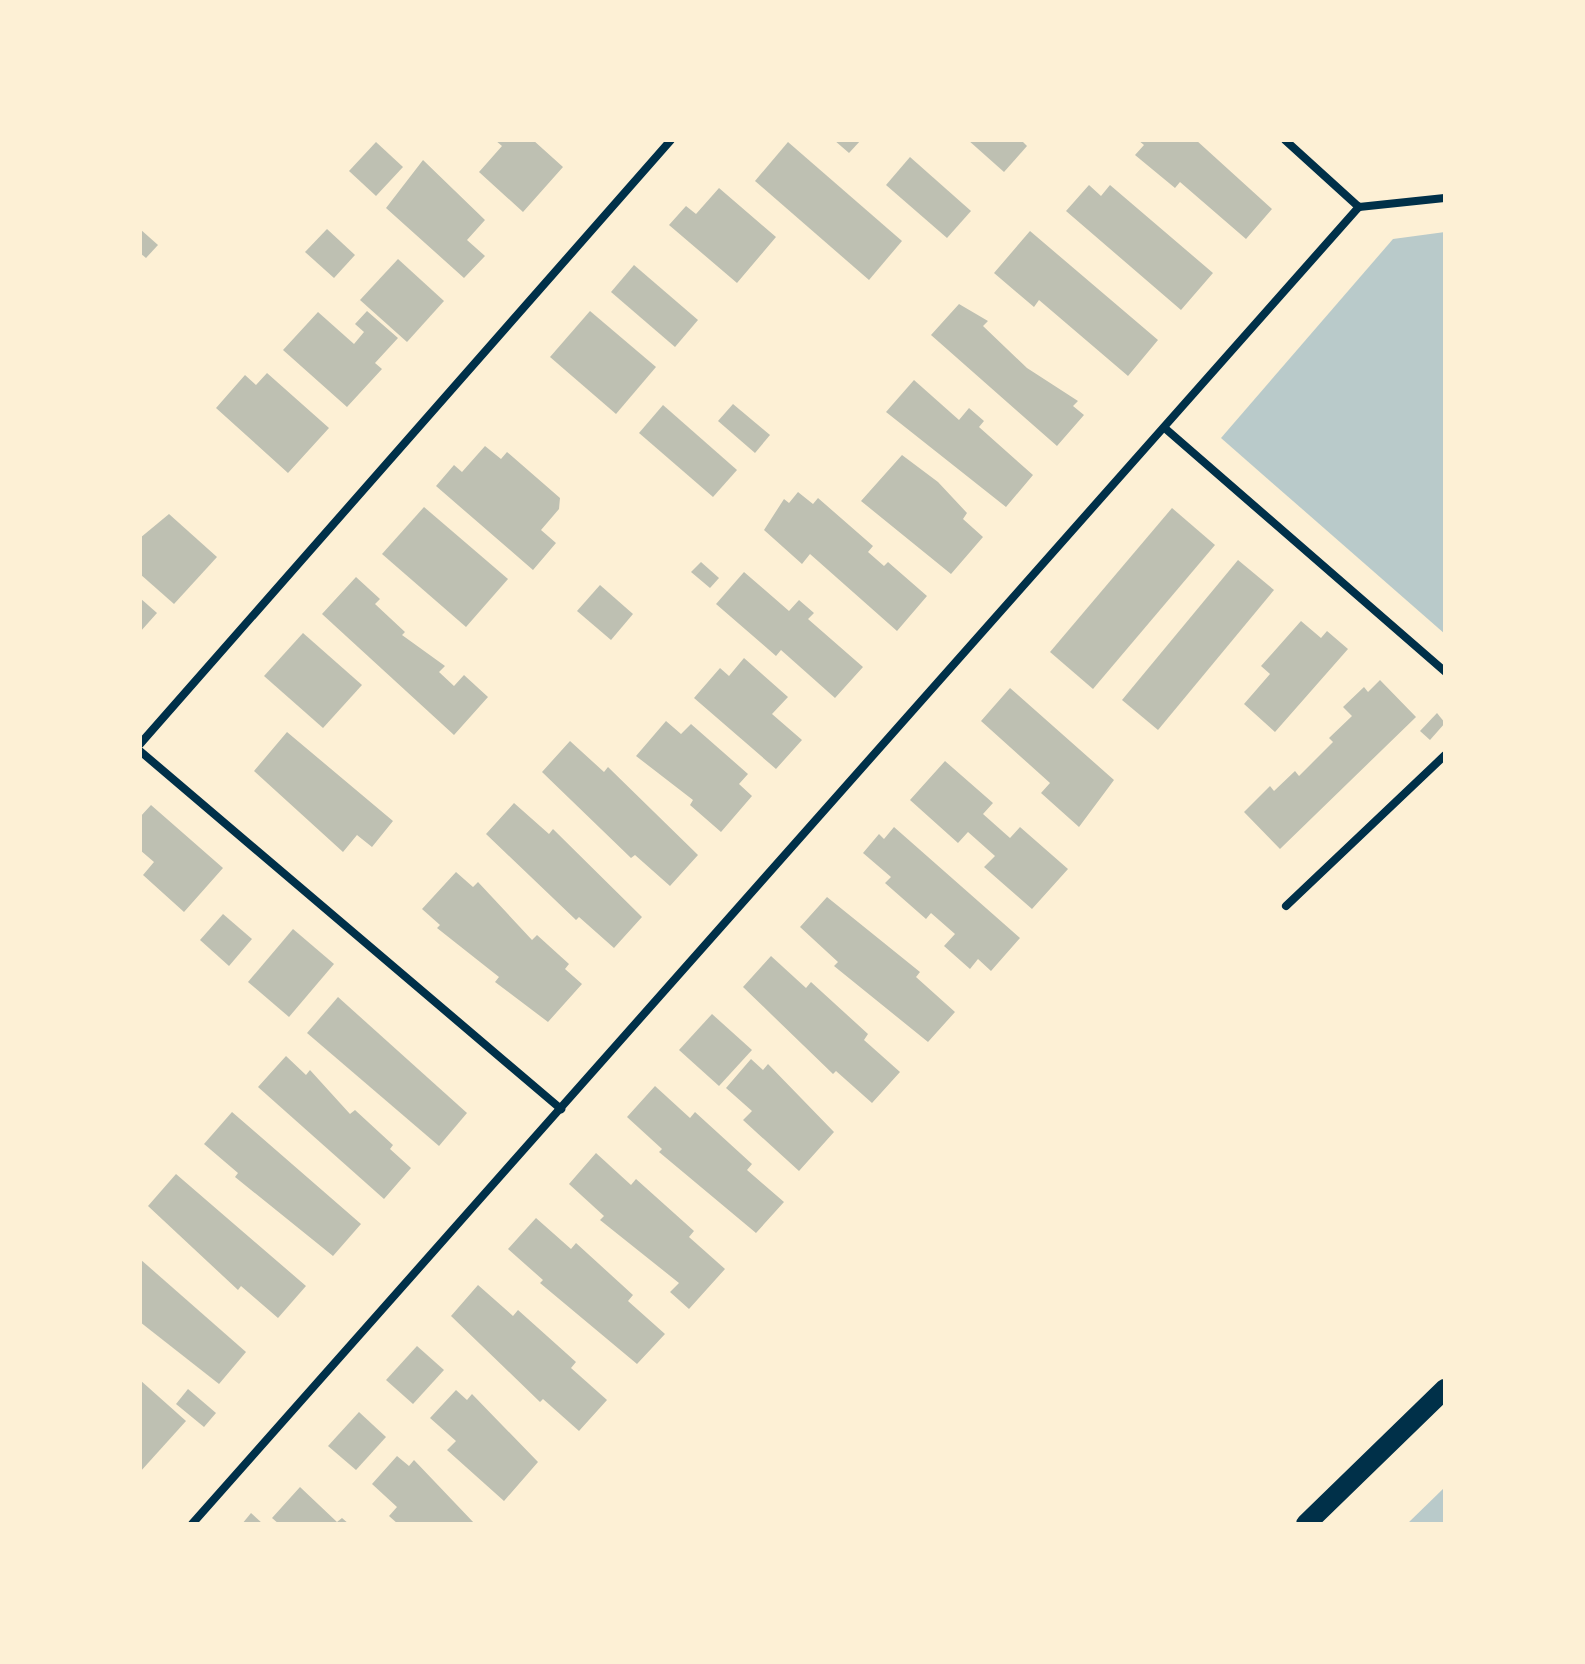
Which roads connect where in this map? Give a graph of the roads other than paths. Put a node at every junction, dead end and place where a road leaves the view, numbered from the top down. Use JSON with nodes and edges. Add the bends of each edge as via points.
{"nodes":[{"id":1,"x":671,"y":140,"type":"edge"},
{"id":2,"x":1285,"y":140,"type":"edge"},
{"id":3,"x":1445,"y":198,"type":"edge"},
{"id":4,"x":1359,"y":207,"type":"junction"},
{"id":5,"x":1167,"y":430,"type":"junction"},
{"id":6,"x":1445,"y":672,"type":"edge"},
{"id":7,"x":140,"y":744,"type":"edge"},
{"id":8,"x":140,"y":751,"type":"edge"},
{"id":9,"x":1445,"y":755,"type":"edge"},
{"id":10,"x":1286,"y":906,"type":"dead end"},
{"id":11,"x":561,"y":1109,"type":"junction"},
{"id":12,"x":1445,"y":1389,"type":"edge"},
{"id":13,"x":192,"y":1524,"type":"edge"},
{"id":14,"x":1306,"y":1524,"type":"edge"}],
"edges":[{"from":1,"to":7,"type":"street"},
{"from":2,"to":4,"type":"street"},
{"from":3,"to":4,"type":"street"},
{"from":4,"to":5,"type":"street"},
{"from":5,"to":6,"type":"street"},
{"from":5,"to":11,"type":"street"},
{"from":8,"to":11,"type":"street"},
{"from":9,"to":10,"type":"street"},
{"from":11,"to":13,"type":"street"},
{"from":12,"to":14,"type":"main road"}]}
